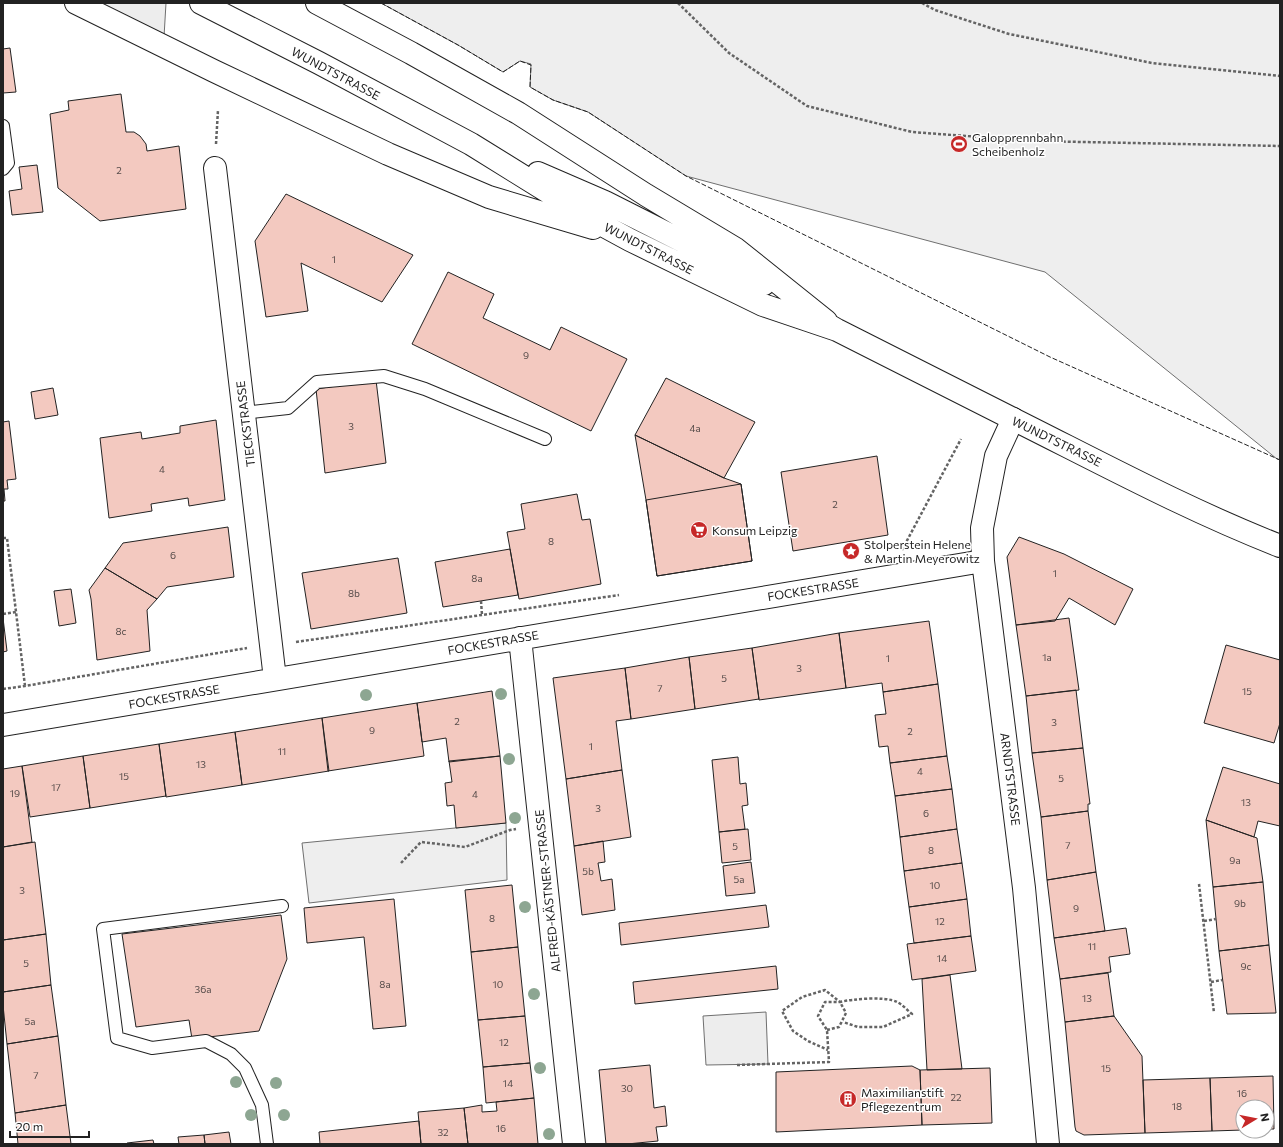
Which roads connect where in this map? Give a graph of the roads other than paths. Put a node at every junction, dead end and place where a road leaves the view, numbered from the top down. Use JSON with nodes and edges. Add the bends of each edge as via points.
{"nodes":[{"id":1,"x":76,"y":3,"type":"edge"},
{"id":2,"x":201,"y":3,"type":"edge"},
{"id":3,"x":317,"y":3,"type":"edge"},
{"id":4,"x":3,"y":126,"type":"edge"},
{"id":5,"x":471,"y":144,"type":"junction"},
{"id":6,"x":215,"y":168,"type":"road end"},
{"id":7,"x":3,"y":169,"type":"edge"},
{"id":8,"x":630,"y":240,"type":"junction"},
{"id":9,"x":837,"y":330,"type":"junction"},
{"id":10,"x":244,"y":412,"type":"junction"},
{"id":11,"x":1013,"y":419,"type":"junction"},
{"id":12,"x":545,"y":440,"type":"dead end"},
{"id":13,"x":1280,"y":546,"type":"edge"},
{"id":14,"x":983,"y":561,"type":"junction"},
{"id":15,"x":520,"y":638,"type":"junction"},
{"id":16,"x":275,"y":679,"type":"junction"},
{"id":17,"x":3,"y":724,"type":"edge"},
{"id":18,"x":282,"y":906,"type":"dead end"},
{"id":19,"x":267,"y":1144,"type":"edge"},
{"id":20,"x":574,"y":1144,"type":"edge"},
{"id":21,"x":1048,"y":1144,"type":"edge"}],
"edges":[{"from":1,"to":8,"type":"main road","via":[[388,154],[489,197]]},
{"from":2,"to":5,"type":"main road","name":"WUNDTSTRASSE"},
{"from":3,"to":9,"type":"main road","via":[[518,113],[736,249]]},
{"from":4,"to":7,"type":"lane","via":[[8,163]]},
{"from":5,"to":8,"type":"main road","name":"WUNDTSTRASSE"},
{"from":5,"to":9,"type":"main road","name":"WUNDTSTRASSE","via":[[605,202],[710,255],[769,287]]},
{"from":6,"to":10,"type":"main road","name":"TIECKSTRASSE"},
{"from":8,"to":9,"type":"main road","name":"WUNDTSTRASSE","via":[[763,305]]},
{"from":9,"to":11,"type":"main road","name":"WUNDTSTRASSE"},
{"from":10,"to":12,"type":"lane","via":[[288,408],[317,382],[384,376],[425,390]]},
{"from":10,"to":16,"type":"main road","name":"TIECKSTRASSE"},
{"from":11,"to":13,"type":"main road","name":"WUNDTSTRASSE","via":[[1187,506]]},
{"from":11,"to":14,"type":"main road","name":"ARNDTSTRASSE","via":[[996,456],[982,528]]},
{"from":14,"to":15,"type":"main road","name":"FOCKESTRASSE"},
{"from":14,"to":21,"type":"main road","name":"ARNDTSTRASSE","via":[[1024,888]]},
{"from":15,"to":16,"type":"main road","name":"FOCKESTRASSE"},
{"from":15,"to":20,"type":"main road","name":"ALFRED-KÄSTNER-STRASSE"},
{"from":16,"to":17,"type":"main road","name":"FOCKESTRASSE"},
{"from":18,"to":19,"type":"lane","via":[[103,929],[117,1038],[152,1048],[206,1041],[231,1054],[245,1068],[262,1105]]}]}
